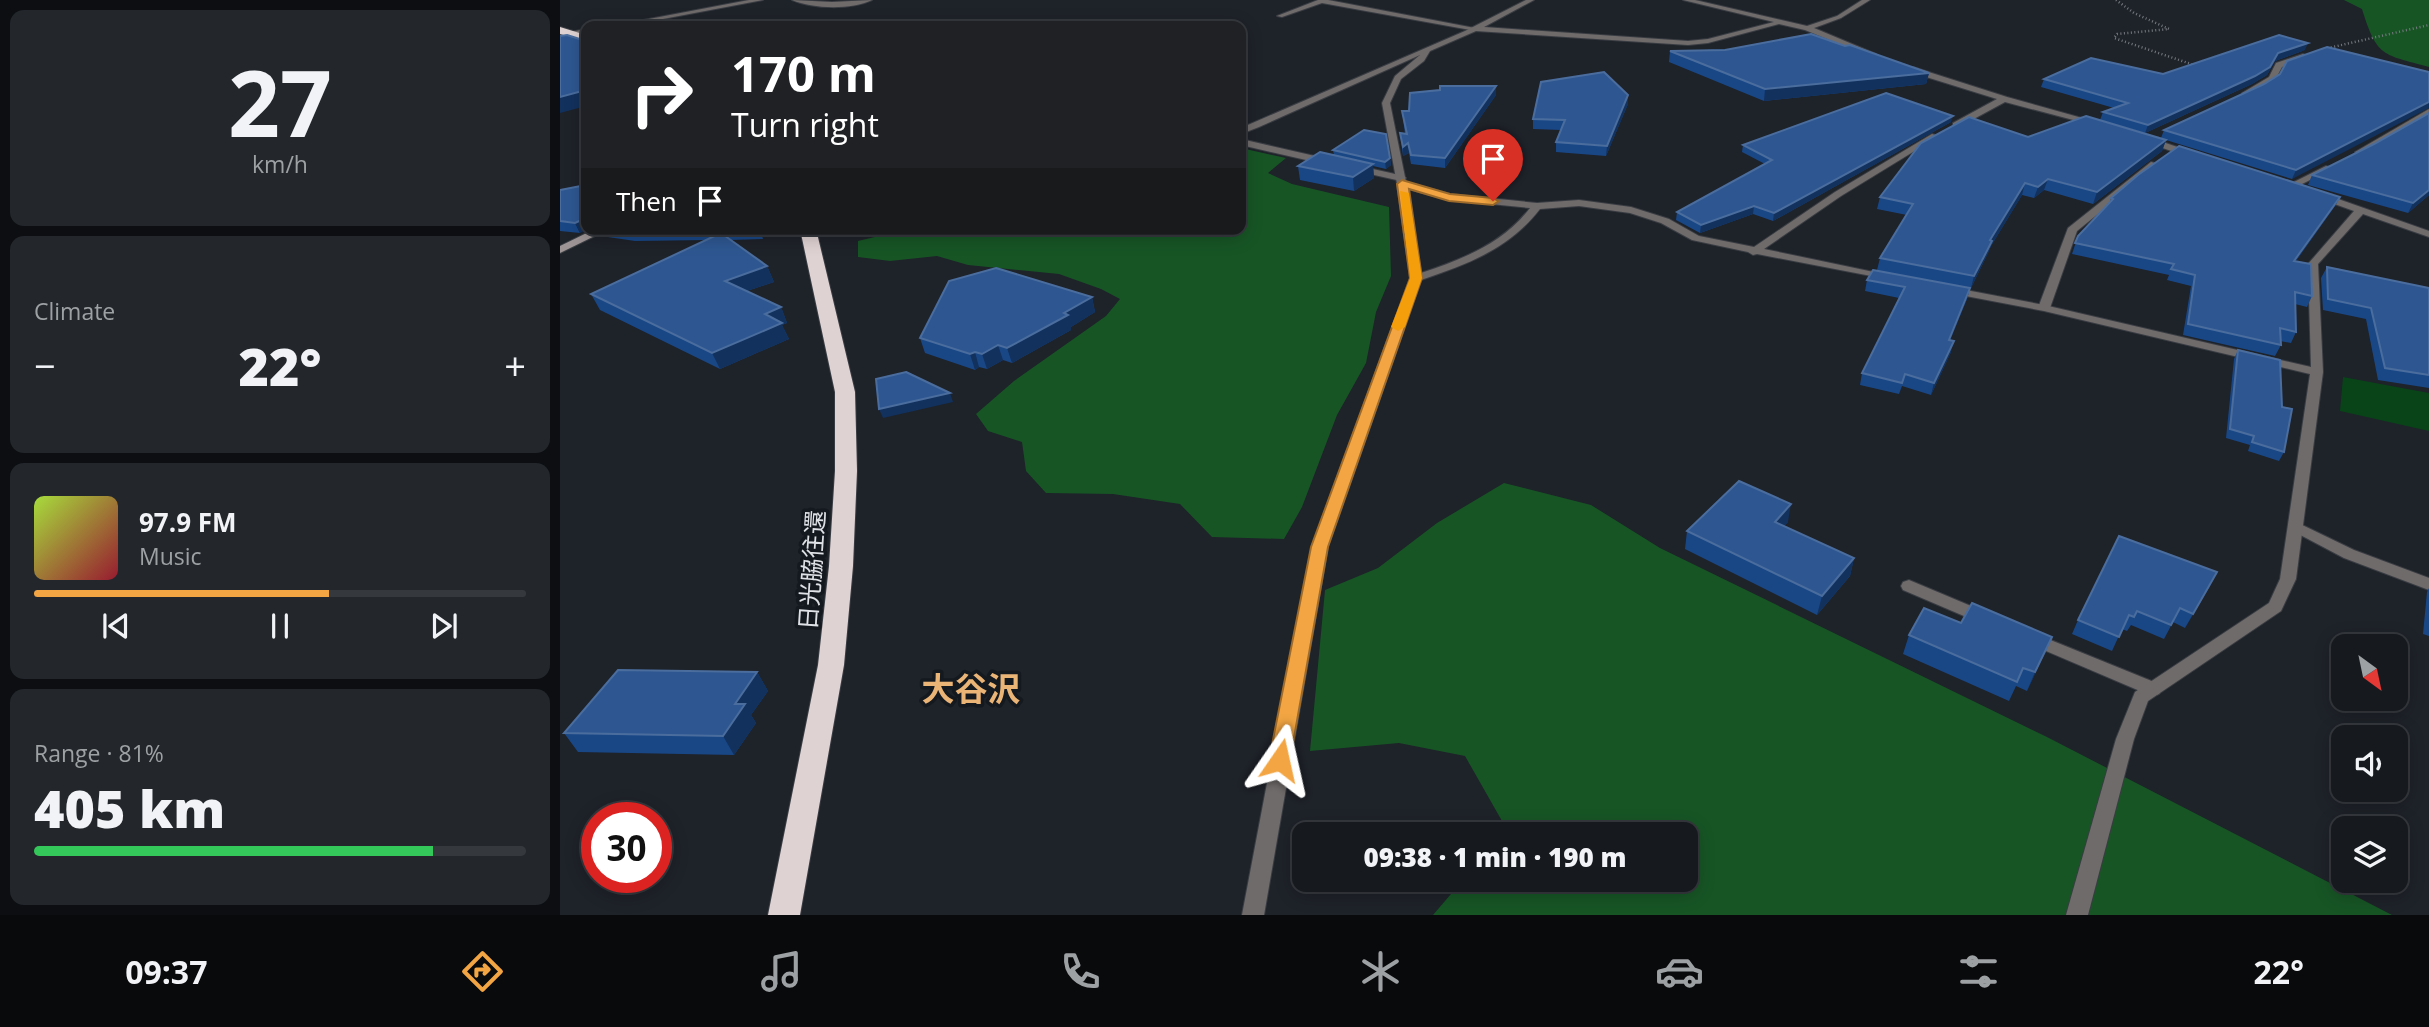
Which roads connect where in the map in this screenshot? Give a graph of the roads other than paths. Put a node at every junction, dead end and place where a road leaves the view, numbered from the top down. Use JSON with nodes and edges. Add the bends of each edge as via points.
{"nodes":[{"id":1,"x":760,"y":0,"type":"edge"},
{"id":2,"x":795,"y":0,"type":"edge"},
{"id":3,"x":869,"y":0,"type":"edge"},
{"id":4,"x":1531,"y":0,"type":"edge"},
{"id":5,"x":1686,"y":0,"type":"edge"},
{"id":6,"x":1867,"y":0,"type":"edge"},
{"id":7,"x":1280,"y":16,"type":"dead end"},
{"id":8,"x":644,"y":21,"type":"edge"},
{"id":9,"x":1781,"y":23,"type":"junction"},
{"id":10,"x":1807,"y":28,"type":"junction"},
{"id":11,"x":1476,"y":29,"type":"junction"},
{"id":12,"x":1428,"y":48,"type":"junction"},
{"id":13,"x":2324,"y":49,"type":"edge"},
{"id":14,"x":1879,"y":57,"type":"edge"},
{"id":15,"x":1899,"y":66,"type":"edge"},
{"id":16,"x":2004,"y":99,"type":"junction"},
{"id":17,"x":2232,"y":100,"type":"edge"},
{"id":18,"x":2429,"y":112,"type":"edge"},
{"id":19,"x":2108,"y":127,"type":"edge"},
{"id":20,"x":1246,"y":129,"type":"edge"},
{"id":21,"x":2159,"y":133,"type":"edge"},
{"id":22,"x":2134,"y":135,"type":"edge"},
{"id":23,"x":2146,"y":139,"type":"junction"},
{"id":24,"x":1246,"y":143,"type":"edge"},
{"id":25,"x":2175,"y":149,"type":"junction"},
{"id":26,"x":2354,"y":155,"type":"edge"},
{"id":27,"x":2201,"y":157,"type":"edge"},
{"id":28,"x":2342,"y":161,"type":"edge"},
{"id":29,"x":1334,"y":163,"type":"edge"},
{"id":30,"x":1348,"y":166,"type":"edge"},
{"id":31,"x":1402,"y":181,"type":"junction"},
{"id":32,"x":2280,"y":181,"type":"edge"},
{"id":33,"x":2293,"y":186,"type":"junction"},
{"id":34,"x":2304,"y":190,"type":"edge"},
{"id":35,"x":2315,"y":194,"type":"edge"},
{"id":36,"x":1537,"y":205,"type":"junction"},
{"id":37,"x":2360,"y":211,"type":"junction"},
{"id":38,"x":2429,"y":234,"type":"edge"},
{"id":39,"x":591,"y":235,"type":"edge"},
{"id":40,"x":809,"y":235,"type":"edge"},
{"id":41,"x":560,"y":250,"type":"edge"},
{"id":42,"x":1753,"y":252,"type":"junction"},
{"id":43,"x":1416,"y":278,"type":"junction"},
{"id":44,"x":1898,"y":280,"type":"edge"},
{"id":45,"x":1938,"y":288,"type":"edge"},
{"id":46,"x":2044,"y":308,"type":"junction"},
{"id":47,"x":2317,"y":372,"type":"junction"},
{"id":48,"x":2296,"y":527,"type":"junction"},
{"id":49,"x":2429,"y":584,"type":"edge"},
{"id":50,"x":1909,"y":586,"type":"dead end"},
{"id":51,"x":2152,"y":689,"type":"junction"},
{"id":52,"x":784,"y":915,"type":"edge"},
{"id":53,"x":1253,"y":915,"type":"edge"},
{"id":54,"x":2077,"y":915,"type":"edge"}],
"edges":[{"from":1,"to":8,"type":"street"},
{"from":2,"to":3,"type":"street","via":[[840,6]]},
{"from":4,"to":11,"type":"street"},
{"from":5,"to":9,"type":"street"},
{"from":6,"to":10,"type":"street","via":[[1839,17]]},
{"from":7,"to":11,"type":"street","via":[[1322,1]]},
{"from":9,"to":10,"type":"street"},
{"from":9,"to":11,"type":"street","via":[[1688,43]]},
{"from":10,"to":14,"type":"street"},
{"from":11,"to":12,"type":"street"},
{"from":12,"to":20,"type":"street"},
{"from":12,"to":31,"type":"street","via":[[1398,78],[1386,103]]},
{"from":13,"to":17,"type":"street","via":[[2279,65],[2272,78]]},
{"from":15,"to":16,"type":"street"},
{"from":16,"to":19,"type":"street"},
{"from":16,"to":42,"type":"street","via":[[1838,194]]},
{"from":18,"to":26,"type":"street"},
{"from":21,"to":23,"type":"street"},
{"from":22,"to":23,"type":"street"},
{"from":23,"to":25,"type":"street"},
{"from":24,"to":29,"type":"street"},
{"from":25,"to":27,"type":"street"},
{"from":25,"to":46,"type":"street","via":[[2072,230]]},
{"from":28,"to":33,"type":"street"},
{"from":30,"to":31,"type":"street"},
{"from":31,"to":36,"type":"street","via":[[1449,198]]},
{"from":31,"to":43,"type":"street"},
{"from":32,"to":33,"type":"street"},
{"from":33,"to":34,"type":"street"},
{"from":35,"to":37,"type":"street"},
{"from":36,"to":42,"type":"street","via":[[1579,203],[1631,210],[1665,220],[1696,238]]},
{"from":36,"to":43,"type":"street","via":[[1509,239],[1467,261]]},
{"from":37,"to":38,"type":"street"},
{"from":37,"to":47,"type":"street","via":[[2313,264]]},
{"from":39,"to":41,"type":"street"},
{"from":40,"to":52,"type":"highway","name":"日光脇往還","via":[[845,392],[846,471],[831,665]]},
{"from":42,"to":44,"type":"street"},
{"from":43,"to":53,"type":"street","via":[[1320,547]]},
{"from":45,"to":46,"type":"street"},
{"from":46,"to":47,"type":"street"},
{"from":47,"to":48,"type":"street"},
{"from":48,"to":49,"type":"street","via":[[2349,554]]},
{"from":48,"to":51,"type":"street","via":[[2288,579],[2275,607]]},
{"from":50,"to":51,"type":"street"},
{"from":51,"to":54,"type":"street","via":[[2141,697],[2125,738]]}]}
